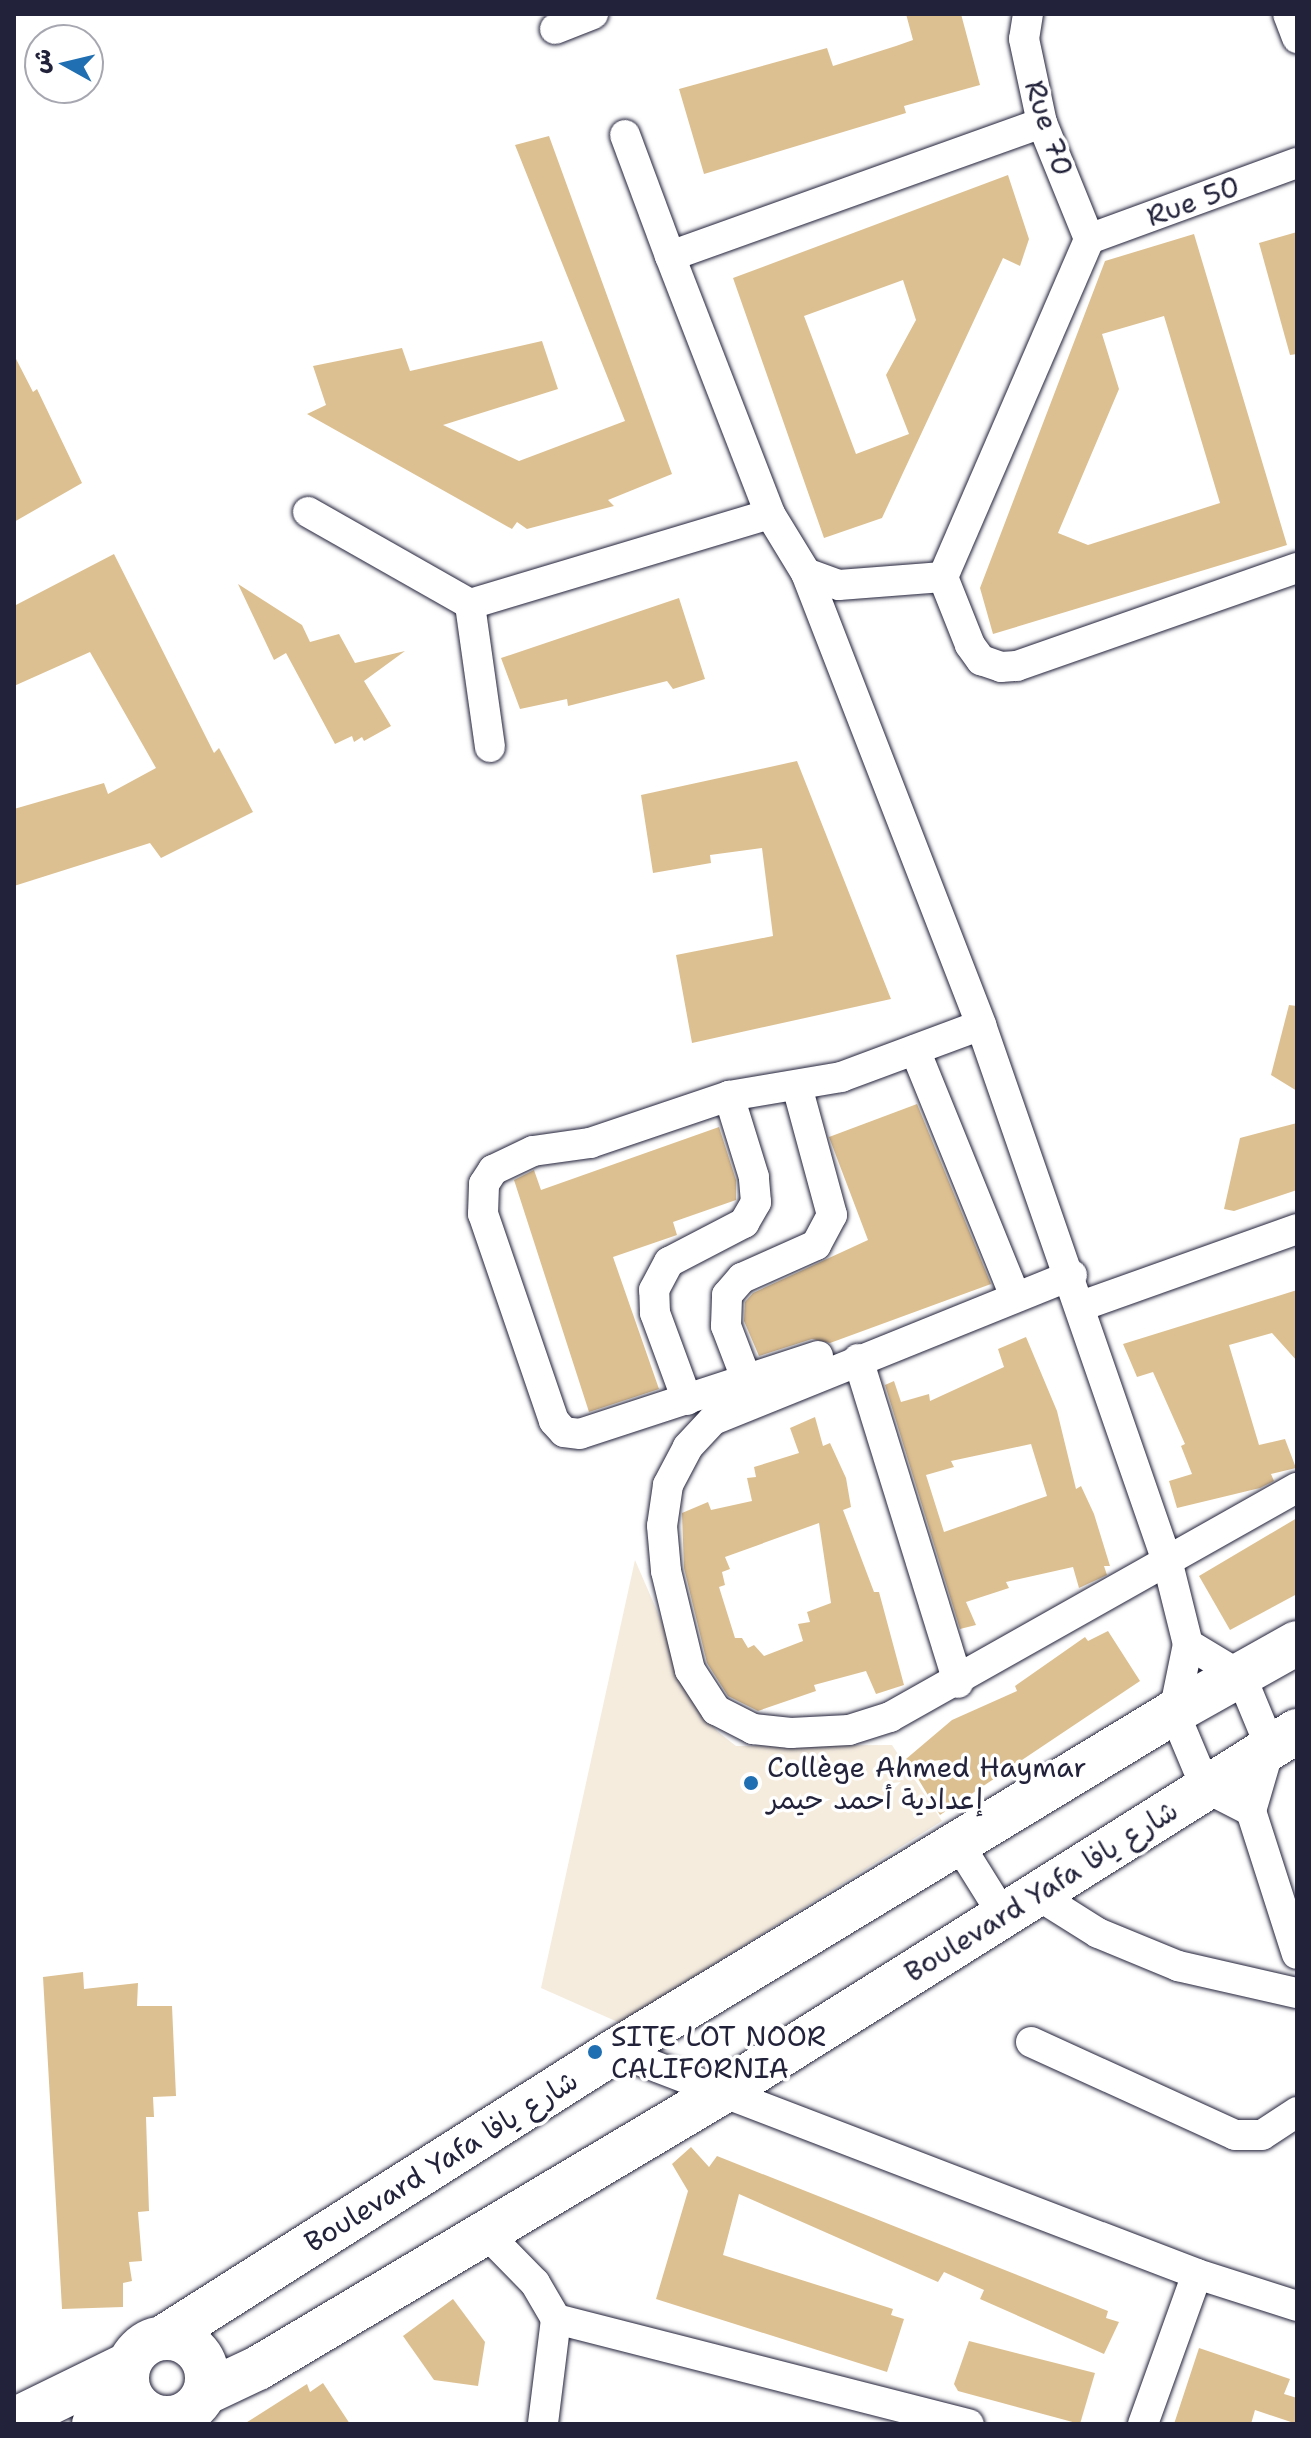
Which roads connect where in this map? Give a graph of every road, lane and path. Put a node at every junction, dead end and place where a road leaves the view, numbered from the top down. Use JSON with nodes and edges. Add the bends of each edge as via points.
{"nodes":[{"id":1,"x":593,"y":14,"type":"edge"},
{"id":2,"x":1028,"y":14,"type":"edge"},
{"id":3,"x":555,"y":29,"type":"dead end"},
{"id":4,"x":1042,"y":123,"type":"junction"},
{"id":5,"x":625,"y":135,"type":"dead end"},
{"id":6,"x":1297,"y":163,"type":"edge"},
{"id":7,"x":1089,"y":239,"type":"junction"},
{"id":8,"x":670,"y":256,"type":"junction"},
{"id":9,"x":308,"y":512,"type":"dead end"},
{"id":10,"x":770,"y":514,"type":"junction"},
{"id":11,"x":1297,"y":568,"type":"edge"},
{"id":12,"x":806,"y":573,"type":"junction"},
{"id":13,"x":943,"y":577,"type":"junction"},
{"id":14,"x":470,"y":604,"type":"junction"},
{"id":15,"x":490,"y":747,"type":"dead end"},
{"id":16,"x":981,"y":1025,"type":"junction"},
{"id":17,"x":915,"y":1050,"type":"junction"},
{"id":18,"x":797,"y":1086,"type":"junction"},
{"id":19,"x":729,"y":1096,"type":"junction"},
{"id":20,"x":1297,"y":1229,"type":"edge"},
{"id":21,"x":1070,"y":1271,"type":"junction"},
{"id":22,"x":1011,"y":1286,"type":"junction"},
{"id":23,"x":1081,"y":1306,"type":"junction"},
{"id":24,"x":858,"y":1359,"type":"junction"},
{"id":25,"x":747,"y":1381,"type":"junction"},
{"id":26,"x":687,"y":1400,"type":"junction"},
{"id":27,"x":1297,"y":1488,"type":"edge"},
{"id":28,"x":1168,"y":1564,"type":"junction"},
{"id":29,"x":1297,"y":1643,"type":"edge"},
{"id":30,"x":1188,"y":1644,"type":"junction"},
{"id":31,"x":1241,"y":1676,"type":"junction"},
{"id":32,"x":958,"y":1683,"type":"junction"},
{"id":33,"x":1174,"y":1712,"type":"junction"},
{"id":34,"x":1284,"y":1739,"type":"edge"},
{"id":35,"x":1206,"y":1788,"type":"junction"},
{"id":36,"x":1251,"y":1811,"type":"junction"},
{"id":37,"x":958,"y":1843,"type":"junction"},
{"id":38,"x":1020,"y":1904,"type":"junction"},
{"id":39,"x":1291,"y":1913,"type":"edge"},
{"id":40,"x":1297,"y":1954,"type":"edge"},
{"id":41,"x":1297,"y":1993,"type":"edge"},
{"id":42,"x":1031,"y":2042,"type":"dead end"},
{"id":43,"x":615,"y":2051,"type":"junction"},
{"id":44,"x":719,"y":2094,"type":"junction"},
{"id":45,"x":1297,"y":2112,"type":"edge"},
{"id":46,"x":486,"y":2233,"type":"junction"},
{"id":47,"x":1197,"y":2274,"type":"junction"},
{"id":48,"x":1297,"y":2306,"type":"edge"},
{"id":49,"x":556,"y":2319,"type":"junction"},
{"id":50,"x":164,"y":2337,"type":"junction"},
{"id":51,"x":156,"y":2404,"type":"edge"},
{"id":52,"x":14,"y":2420,"type":"edge"},
{"id":53,"x":94,"y":2424,"type":"edge"},
{"id":54,"x":543,"y":2424,"type":"edge"},
{"id":55,"x":969,"y":2424,"type":"edge"},
{"id":56,"x":1143,"y":2424,"type":"edge"}],
"edges":[{"from":1,"to":3,"type":"street"},
{"from":2,"to":4,"type":"street","name":"Rue 70","via":[[1024,39]]},
{"from":4,"to":7,"type":"street","name":"Rue 70"},
{"from":4,"to":8,"type":"street"},
{"from":5,"to":8,"type":"street"},
{"from":6,"to":7,"type":"street","name":"Rue 50"},
{"from":7,"to":13,"type":"street"},
{"from":8,"to":10,"type":"street"},
{"from":9,"to":14,"type":"street"},
{"from":10,"to":12,"type":"street"},
{"from":10,"to":14,"type":"street"},
{"from":11,"to":13,"type":"street","via":[[1017,666],[1001,667],[981,660],[970,645]]},
{"from":12,"to":13,"type":"street","via":[[839,585]]},
{"from":12,"to":16,"type":"street"},
{"from":14,"to":15,"type":"street"},
{"from":16,"to":17,"type":"street"},
{"from":16,"to":21,"type":"street"},
{"from":17,"to":18,"type":"street","via":[[841,1077]]},
{"from":17,"to":22,"type":"street"},
{"from":18,"to":19,"type":"street"},
{"from":18,"to":25,"type":"street","via":[[832,1215],[816,1245],[742,1278],[727,1295],[726,1326]]},
{"from":19,"to":26,"type":"street","via":[[754,1177],[756,1202],[744,1223],[669,1262],[654,1290],[655,1313]]},
{"from":19,"to":26,"type":"street","via":[[590,1143],[514,1158],[493,1170],[481,1194],[483,1214],[558,1427],[580,1434]]},
{"from":20,"to":23,"type":"street"},
{"from":21,"to":22,"type":"street"},
{"from":21,"to":23,"type":"street"},
{"from":21,"to":24,"type":"street"},
{"from":22,"to":25,"type":"street"},
{"from":23,"to":28,"type":"street"},
{"from":24,"to":32,"type":"street"},
{"from":24,"to":32,"type":"street","via":[[713,1420],[688,1447],[668,1485],[662,1526],[666,1571],[690,1670],[716,1710],[753,1729],[791,1733],[849,1730],[890,1717]]},
{"from":25,"to":26,"type":"street"},
{"from":27,"to":28,"type":"street"},
{"from":28,"to":30,"type":"street"},
{"from":28,"to":32,"type":"street"},
{"from":29,"to":31,"type":"street","name":"Boulevard Yafa شارع يافا"},
{"from":30,"to":31,"type":"street"},
{"from":30,"to":33,"type":"street"},
{"from":31,"to":33,"type":"street","name":"Boulevard Yafa شارع يافا"},
{"from":31,"to":34,"type":"street"},
{"from":33,"to":35,"type":"street"},
{"from":33,"to":37,"type":"street","name":"Boulevard Yafa شارع يافا"},
{"from":34,"to":35,"type":"street","name":"Boulevard Yafa شارع يافا"},
{"from":34,"to":36,"type":"street"},
{"from":35,"to":36,"type":"street"},
{"from":35,"to":38,"type":"street","name":"Boulevard Yafa شارع يافا"},
{"from":36,"to":39,"type":"street"},
{"from":37,"to":38,"type":"street"},
{"from":37,"to":43,"type":"street","name":"Boulevard Yafa شارع يافا"},
{"from":38,"to":41,"type":"street","via":[[1166,1962]]},
{"from":38,"to":44,"type":"street","name":"Boulevard Yafa شارع يافا"},
{"from":39,"to":40,"type":"street"},
{"from":42,"to":45,"type":"street","via":[[1235,2135],[1262,2135]]},
{"from":43,"to":44,"type":"street"},
{"from":43,"to":50,"type":"street","name":"Boulevard Yafa شارع يافا"},
{"from":44,"to":46,"type":"street","name":"Boulevard Yafa شارع يافا"},
{"from":44,"to":47,"type":"street"},
{"from":46,"to":49,"type":"street","via":[[535,2283]]},
{"from":46,"to":51,"type":"street","name":"Boulevard Yafa شارع يافا","via":[[258,2368]]},
{"from":47,"to":48,"type":"street"},
{"from":47,"to":56,"type":"street"},
{"from":49,"to":54,"type":"street"},
{"from":49,"to":55,"type":"street"},
{"from":50,"to":51,"type":"street","name":"Boulevard Yafa شارع يافا","via":[[136,2352]]},
{"from":50,"to":51,"type":"street","via":[[182,2340],[202,2356]]},
{"from":51,"to":52,"type":"street","name":"Boulevard Yafa شارع يافا"},
{"from":51,"to":53,"type":"street","name":"Boulevard Yafa شارع يافا"}]}
